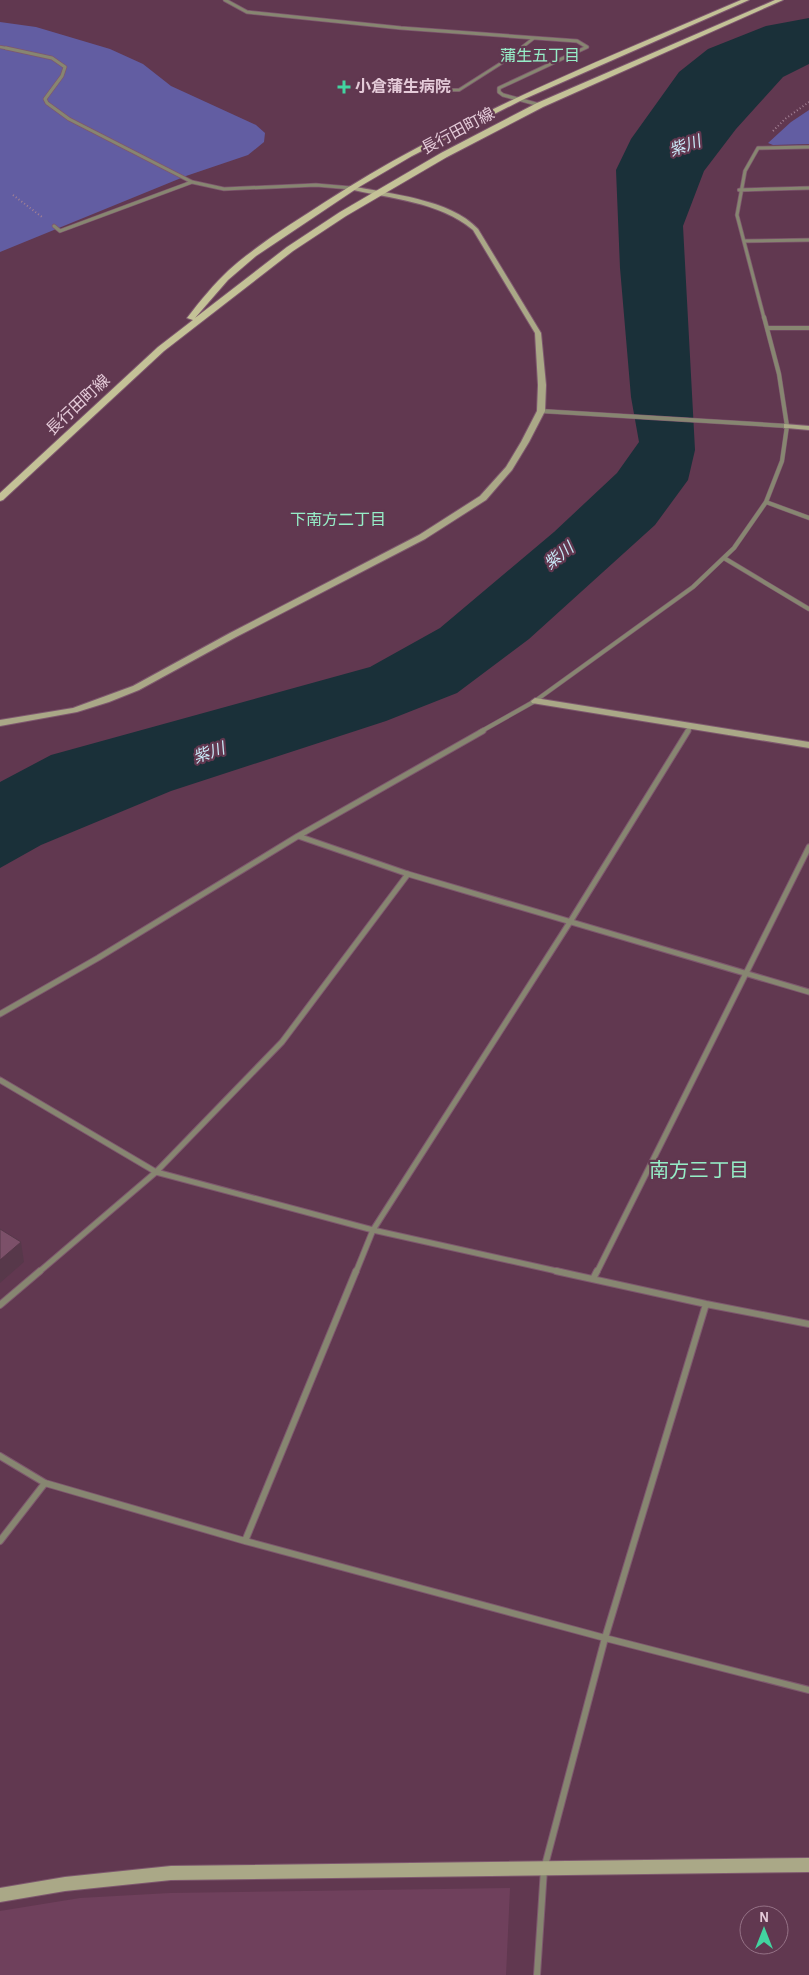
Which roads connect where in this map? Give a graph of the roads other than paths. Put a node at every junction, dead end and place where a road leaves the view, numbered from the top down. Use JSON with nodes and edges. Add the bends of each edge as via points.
{"nodes":[{"id":1,"x":225,"y":0,"type":"edge"},
{"id":2,"x":746,"y":0,"type":"edge"},
{"id":3,"x":780,"y":0,"type":"edge"},
{"id":4,"x":534,"y":38,"type":"junction"},
{"id":5,"x":0,"y":47,"type":"edge"},
{"id":6,"x":6,"y":48,"type":"joint"},
{"id":7,"x":384,"y":90,"type":"dead end"},
{"id":8,"x":518,"y":99,"type":"junction"},
{"id":9,"x":540,"y":105,"type":"junction"},
{"id":10,"x":809,"y":146,"type":"edge"},
{"id":11,"x":192,"y":182,"type":"junction"},
{"id":12,"x":351,"y":188,"type":"junction"},
{"id":13,"x":809,"y":188,"type":"edge"},
{"id":14,"x":739,"y":190,"type":"junction"},
{"id":15,"x":377,"y":193,"type":"junction"},
{"id":16,"x":54,"y":226,"type":"road end"},
{"id":17,"x":809,"y":240,"type":"edge"},
{"id":18,"x":744,"y":241,"type":"junction"},
{"id":19,"x":767,"y":328,"type":"junction"},
{"id":20,"x":809,"y":328,"type":"edge"},
{"id":21,"x":177,"y":336,"type":"junction"},
{"id":22,"x":541,"y":411,"type":"junction"},
{"id":23,"x":787,"y":426,"type":"junction"},
{"id":24,"x":809,"y":428,"type":"edge"},
{"id":25,"x":0,"y":498,"type":"edge"},
{"id":26,"x":766,"y":502,"type":"junction"},
{"id":27,"x":809,"y":518,"type":"edge"},
{"id":28,"x":724,"y":558,"type":"junction"},
{"id":29,"x":809,"y":609,"type":"edge"},
{"id":30,"x":536,"y":701,"type":"junction"},
{"id":31,"x":0,"y":723,"type":"edge"},
{"id":32,"x":691,"y":726,"type":"junction"},
{"id":33,"x":809,"y":745,"type":"edge"},
{"id":34,"x":298,"y":836,"type":"junction"},
{"id":35,"x":809,"y":847,"type":"edge"},
{"id":36,"x":408,"y":874,"type":"junction"},
{"id":37,"x":570,"y":922,"type":"junction"},
{"id":38,"x":746,"y":973,"type":"junction"},
{"id":39,"x":809,"y":992,"type":"edge"},
{"id":40,"x":0,"y":1014,"type":"edge"},
{"id":41,"x":0,"y":1080,"type":"edge"},
{"id":42,"x":156,"y":1172,"type":"junction"},
{"id":43,"x":373,"y":1230,"type":"junction"},
{"id":44,"x":593,"y":1279,"type":"junction"},
{"id":45,"x":706,"y":1304,"type":"junction"},
{"id":46,"x":0,"y":1305,"type":"edge"},
{"id":47,"x":809,"y":1324,"type":"edge"},
{"id":48,"x":0,"y":1456,"type":"edge"},
{"id":49,"x":45,"y":1483,"type":"junction"},
{"id":50,"x":0,"y":1541,"type":"edge"},
{"id":51,"x":245,"y":1541,"type":"junction"},
{"id":52,"x":605,"y":1638,"type":"junction"},
{"id":53,"x":809,"y":1690,"type":"edge"},
{"id":54,"x":809,"y":1865,"type":"edge"},
{"id":55,"x":544,"y":1869,"type":"junction"},
{"id":56,"x":0,"y":1895,"type":"edge"},
{"id":57,"x":537,"y":1975,"type":"edge"}],
"edges":[{"from":1,"to":4,"type":"street","via":[[247,12]]},
{"from":2,"to":8,"type":"main road","name":"長行田町線"},
{"from":3,"to":9,"type":"main road","name":"長行田町線"},
{"from":4,"to":7,"type":"lane","via":[[459,90]]},
{"from":4,"to":8,"type":"street","via":[[576,41],[587,47],[499,88],[503,95]]},
{"from":5,"to":6,"type":"lane"},
{"from":6,"to":11,"type":"street","via":[[52,58],[65,67],[64,74],[47,91],[45,99],[69,119]]},
{"from":8,"to":9,"type":"street"},
{"from":8,"to":12,"type":"main road","name":"長行田町線","via":[[432,141]]},
{"from":9,"to":15,"type":"main road","name":"長行田町線"},
{"from":10,"to":14,"type":"street","via":[[758,148],[749,160]]},
{"from":11,"to":12,"type":"street","via":[[224,189],[316,185]]},
{"from":11,"to":16,"type":"street","via":[[60,231]]},
{"from":12,"to":15,"type":"street"},
{"from":12,"to":21,"type":"main road","name":"長行田町線","via":[[258,251],[225,278]]},
{"from":13,"to":14,"type":"street"},
{"from":14,"to":18,"type":"street","via":[[737,215]]},
{"from":15,"to":21,"type":"main road","name":"長行田町線","via":[[290,249]]},
{"from":15,"to":22,"type":"street","via":[[452,213],[468,221],[475,229],[538,333]]},
{"from":17,"to":18,"type":"street"},
{"from":18,"to":19,"type":"street"},
{"from":19,"to":20,"type":"street"},
{"from":19,"to":23,"type":"street","via":[[779,374]]},
{"from":21,"to":25,"type":"main road","name":"長行田町線"},
{"from":22,"to":23,"type":"street"},
{"from":22,"to":31,"type":"street","via":[[508,468],[483,498],[422,537],[136,688],[74,710]]},
{"from":23,"to":24,"type":"street"},
{"from":23,"to":26,"type":"street","via":[[782,461]]},
{"from":26,"to":27,"type":"street"},
{"from":26,"to":28,"type":"street"},
{"from":28,"to":29,"type":"street"},
{"from":28,"to":30,"type":"street","via":[[693,587]]},
{"from":30,"to":32,"type":"street"},
{"from":30,"to":34,"type":"street"},
{"from":32,"to":33,"type":"street"},
{"from":32,"to":37,"type":"street"},
{"from":34,"to":36,"type":"street"},
{"from":34,"to":40,"type":"street"},
{"from":35,"to":38,"type":"street"},
{"from":36,"to":37,"type":"street"},
{"from":36,"to":42,"type":"street","via":[[282,1042]]},
{"from":37,"to":38,"type":"street"},
{"from":37,"to":43,"type":"street"},
{"from":38,"to":39,"type":"street"},
{"from":38,"to":44,"type":"street"},
{"from":41,"to":42,"type":"street"},
{"from":42,"to":43,"type":"street"},
{"from":42,"to":46,"type":"street"},
{"from":43,"to":44,"type":"street"},
{"from":43,"to":51,"type":"street"},
{"from":44,"to":45,"type":"street"},
{"from":45,"to":47,"type":"street"},
{"from":45,"to":52,"type":"street"},
{"from":48,"to":49,"type":"street"},
{"from":49,"to":50,"type":"street"},
{"from":49,"to":51,"type":"street"},
{"from":51,"to":52,"type":"street"},
{"from":52,"to":53,"type":"street"},
{"from":52,"to":55,"type":"street"},
{"from":54,"to":55,"type":"street"},
{"from":55,"to":56,"type":"street","via":[[171,1873],[65,1884]]},
{"from":55,"to":57,"type":"street"}]}
